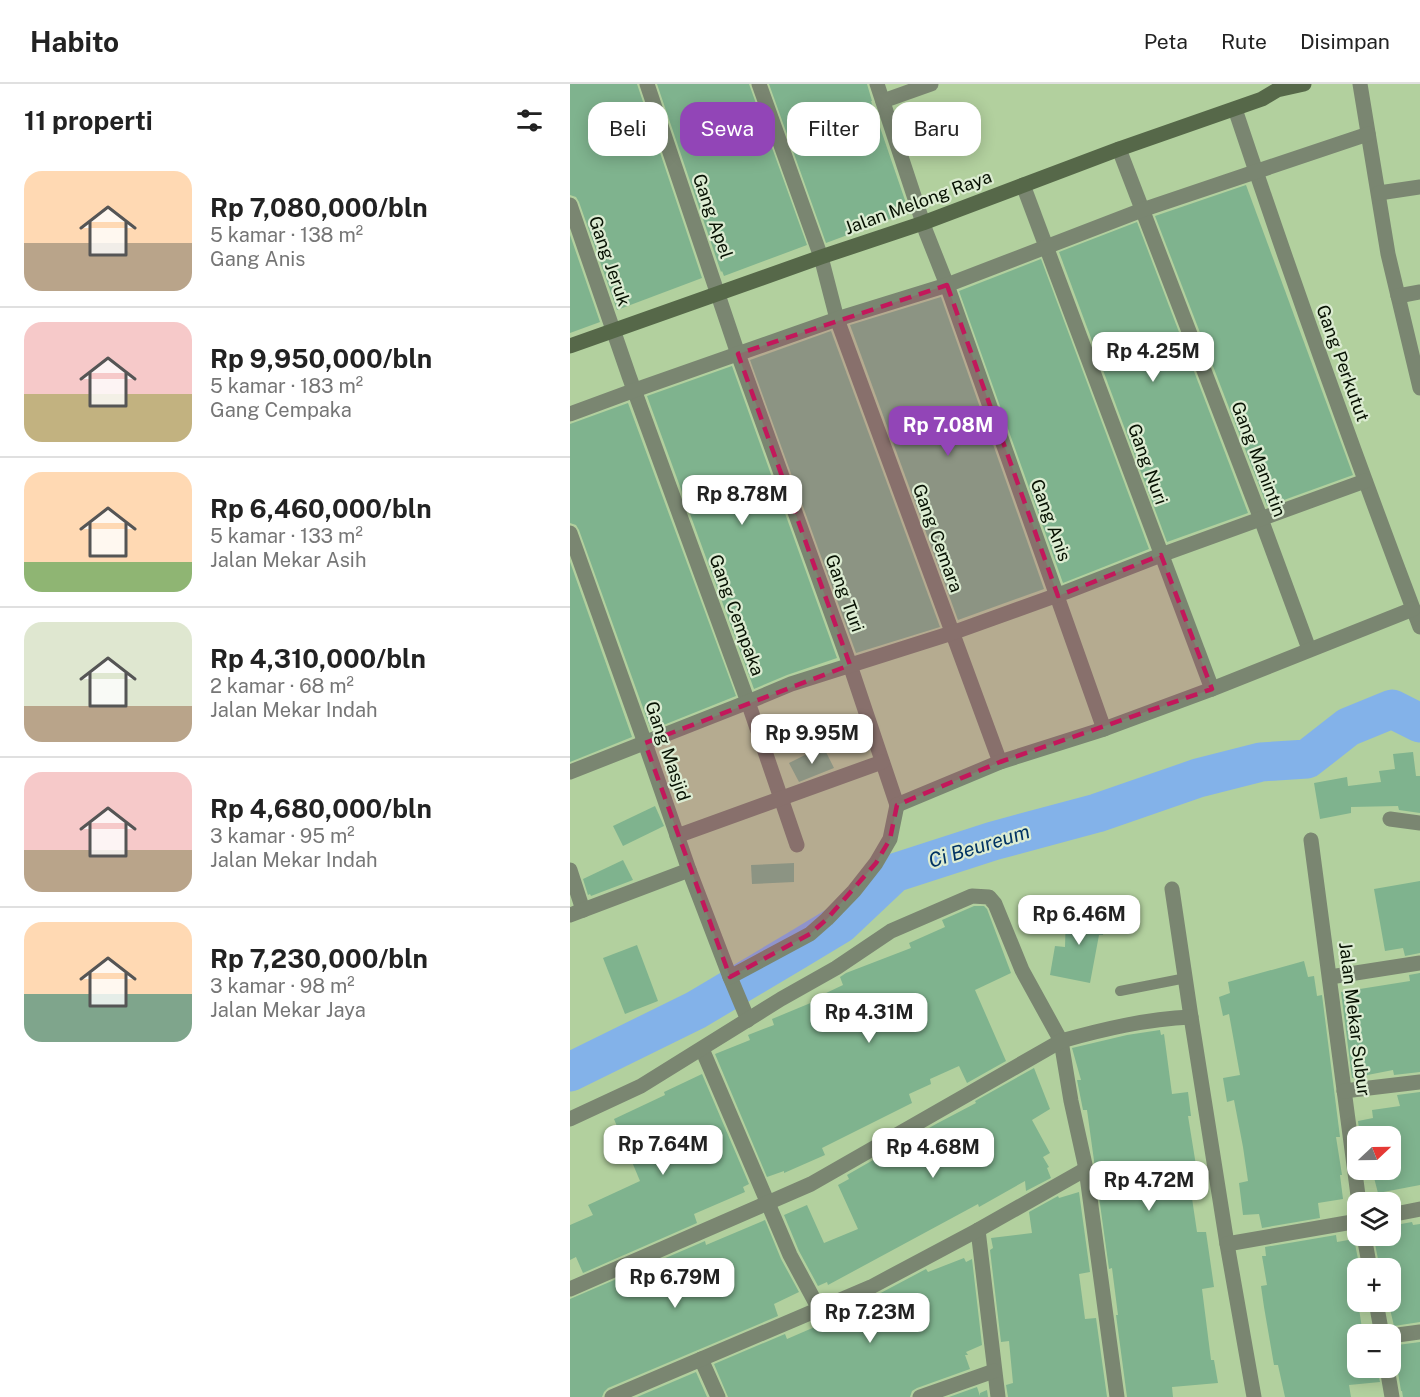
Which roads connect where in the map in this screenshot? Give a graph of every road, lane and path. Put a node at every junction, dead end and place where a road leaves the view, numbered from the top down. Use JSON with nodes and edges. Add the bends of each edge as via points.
{"nodes":[{"id":1,"x":646,"y":84,"type":"edge"},
{"id":2,"x":759,"y":84,"type":"edge"},
{"id":3,"x":877,"y":84,"type":"edge"},
{"id":4,"x":931,"y":84,"type":"edge"},
{"id":5,"x":1304,"y":84,"type":"edge"},
{"id":6,"x":1360,"y":84,"type":"edge"},
{"id":7,"x":1273,"y":87,"type":"edge"},
{"id":8,"x":883,"y":101,"type":"junction"},
{"id":9,"x":1235,"y":109,"type":"junction"},
{"id":10,"x":1368,"y":134,"type":"junction"},
{"id":11,"x":1119,"y":149,"type":"junction"},
{"id":12,"x":1256,"y":172,"type":"junction"},
{"id":13,"x":1023,"y":185,"type":"junction"},
{"id":14,"x":1420,"y":187,"type":"edge"},
{"id":15,"x":1379,"y":193,"type":"junction"},
{"id":16,"x":570,"y":205,"type":"edge"},
{"id":17,"x":1142,"y":210,"type":"junction"},
{"id":18,"x":923,"y":223,"type":"junction"},
{"id":19,"x":1046,"y":248,"type":"junction"},
{"id":20,"x":821,"y":257,"type":"junction"},
{"id":21,"x":947,"y":285,"type":"junction"},
{"id":22,"x":718,"y":292,"type":"junction"},
{"id":23,"x":1420,"y":292,"type":"edge"},
{"id":24,"x":1398,"y":296,"type":"junction"},
{"id":25,"x":837,"y":319,"type":"junction"},
{"id":26,"x":614,"y":331,"type":"junction"},
{"id":27,"x":1414,"y":339,"type":"edge"},
{"id":28,"x":570,"y":346,"type":"edge"},
{"id":29,"x":738,"y":354,"type":"junction"},
{"id":30,"x":1420,"y":388,"type":"edge"},
{"id":31,"x":635,"y":390,"type":"junction"},
{"id":32,"x":570,"y":414,"type":"edge"},
{"id":33,"x":1365,"y":481,"type":"junction"},
{"id":34,"x":1261,"y":519,"type":"junction"},
{"id":35,"x":570,"y":533,"type":"edge"},
{"id":36,"x":1161,"y":555,"type":"junction"},
{"id":37,"x":1057,"y":594,"type":"junction"},
{"id":38,"x":1413,"y":609,"type":"junction"},
{"id":39,"x":1420,"y":627,"type":"edge"},
{"id":40,"x":952,"y":633,"type":"junction"},
{"id":41,"x":1309,"y":650,"type":"junction"},
{"id":42,"x":850,"y":665,"type":"junction"},
{"id":43,"x":1212,"y":689,"type":"junction"},
{"id":44,"x":748,"y":702,"type":"junction"},
{"id":45,"x":1104,"y":729,"type":"junction"},
{"id":46,"x":645,"y":743,"type":"junction"},
{"id":47,"x":882,"y":762,"type":"junction"},
{"id":48,"x":1000,"y":762,"type":"junction"},
{"id":49,"x":570,"y":771,"type":"edge"},
{"id":50,"x":781,"y":799,"type":"junction"},
{"id":51,"x":897,"y":805,"type":"junction"},
{"id":52,"x":1390,"y":819,"type":"dead end"},
{"id":53,"x":1420,"y":824,"type":"edge"},
{"id":54,"x":677,"y":836,"type":"junction"},
{"id":55,"x":1311,"y":840,"type":"dead end"},
{"id":56,"x":797,"y":846,"type":"dead end"},
{"id":57,"x":570,"y":870,"type":"edge"},
{"id":58,"x":689,"y":870,"type":"junction"},
{"id":59,"x":1172,"y":889,"type":"dead end"},
{"id":60,"x":576,"y":912,"type":"edge"},
{"id":61,"x":1420,"y":963,"type":"edge"},
{"id":62,"x":1330,"y":977,"type":"junction"},
{"id":63,"x":1186,"y":978,"type":"junction"},
{"id":64,"x":731,"y":979,"type":"junction"},
{"id":65,"x":1120,"y":991,"type":"dead end"},
{"id":66,"x":746,"y":1016,"type":"junction"},
{"id":67,"x":1191,"y":1017,"type":"junction"},
{"id":68,"x":1061,"y":1041,"type":"junction"},
{"id":69,"x":702,"y":1049,"type":"junction"},
{"id":70,"x":1420,"y":1082,"type":"edge"},
{"id":71,"x":1344,"y":1091,"type":"junction"},
{"id":72,"x":570,"y":1119,"type":"edge"},
{"id":73,"x":1086,"y":1169,"type":"junction"},
{"id":74,"x":1358,"y":1192,"type":"edge"},
{"id":75,"x":766,"y":1203,"type":"junction"},
{"id":76,"x":1420,"y":1209,"type":"edge"},
{"id":77,"x":1401,"y":1213,"type":"edge"},
{"id":78,"x":1347,"y":1223,"type":"edge"},
{"id":79,"x":978,"y":1230,"type":"junction"},
{"id":80,"x":1227,"y":1244,"type":"junction"},
{"id":81,"x":570,"y":1289,"type":"edge"},
{"id":82,"x":819,"y":1309,"type":"junction"},
{"id":83,"x":1420,"y":1332,"type":"edge"},
{"id":84,"x":1401,"y":1335,"type":"edge"},
{"id":85,"x":702,"y":1359,"type":"junction"},
{"id":86,"x":994,"y":1371,"type":"junction"},
{"id":87,"x":1389,"y":1378,"type":"edge"},
{"id":88,"x":612,"y":1397,"type":"edge"},
{"id":89,"x":718,"y":1397,"type":"edge"},
{"id":90,"x":920,"y":1397,"type":"edge"},
{"id":91,"x":998,"y":1397,"type":"edge"},
{"id":92,"x":1117,"y":1397,"type":"edge"},
{"id":93,"x":1254,"y":1397,"type":"edge"},
{"id":94,"x":1392,"y":1397,"type":"edge"}],
"edges":[{"from":1,"to":22,"type":"street","name":"Gang Apel"},
{"from":2,"to":20,"type":"street","name":"Gang Cemara"},
{"from":3,"to":8,"type":"street","name":"Gang Anis"},
{"from":4,"to":8,"type":"street"},
{"from":5,"to":7,"type":"main road","name":"Jalan Melong Raya"},
{"from":6,"to":10,"type":"street"},
{"from":7,"to":9,"type":"main road","name":"Jalan Melong Raya","via":[[1262,99]]},
{"from":8,"to":18,"type":"street","name":"Gang Anis"},
{"from":9,"to":11,"type":"main road","name":"Jalan Melong Raya"},
{"from":9,"to":12,"type":"street","name":"Gang Perkutut"},
{"from":10,"to":12,"type":"street"},
{"from":10,"to":15,"type":"street"},
{"from":11,"to":13,"type":"main road","name":"Jalan Melong Raya"},
{"from":11,"to":17,"type":"street","name":"Gang Manintin"},
{"from":12,"to":17,"type":"street"},
{"from":12,"to":33,"type":"street","name":"Gang Perkutut"},
{"from":13,"to":18,"type":"main road","name":"Jalan Melong Raya"},
{"from":13,"to":19,"type":"street","name":"Gang Nuri"},
{"from":14,"to":15,"type":"street"},
{"from":15,"to":24,"type":"street"},
{"from":16,"to":26,"type":"street","name":"Gang Jeruk"},
{"from":17,"to":19,"type":"street"},
{"from":17,"to":34,"type":"street","name":"Gang Manintin"},
{"from":18,"to":20,"type":"main road","name":"Jalan Melong Raya"},
{"from":18,"to":21,"type":"street","name":"Gang Anis"},
{"from":19,"to":21,"type":"street"},
{"from":19,"to":36,"type":"street","name":"Gang Nuri"},
{"from":20,"to":22,"type":"main road","name":"Jalan Melong Raya"},
{"from":20,"to":25,"type":"street","name":"Gang Cemara"},
{"from":21,"to":25,"type":"street"},
{"from":21,"to":37,"type":"street","name":"Gang Anis"},
{"from":22,"to":26,"type":"main road","name":"Jalan Melong Raya"},
{"from":22,"to":29,"type":"street","name":"Gang Turi"},
{"from":23,"to":24,"type":"street"},
{"from":24,"to":27,"type":"street"},
{"from":25,"to":29,"type":"street"},
{"from":25,"to":40,"type":"street","name":"Gang Cemara"},
{"from":26,"to":28,"type":"main road","name":"Jalan Melong Raya"},
{"from":26,"to":31,"type":"street","name":"Gang Cempaka"},
{"from":27,"to":30,"type":"street"},
{"from":29,"to":31,"type":"street"},
{"from":29,"to":42,"type":"street","name":"Gang Turi"},
{"from":31,"to":32,"type":"street"},
{"from":31,"to":44,"type":"street","name":"Gang Cempaka"},
{"from":33,"to":34,"type":"street"},
{"from":33,"to":38,"type":"street","name":"Gang Perkutut"},
{"from":34,"to":36,"type":"street"},
{"from":34,"to":41,"type":"street","name":"Gang Manintin"},
{"from":35,"to":46,"type":"street","name":"Gang Masjid"},
{"from":36,"to":37,"type":"street"},
{"from":36,"to":43,"type":"street","name":"Gang Nuri"},
{"from":37,"to":40,"type":"street"},
{"from":37,"to":45,"type":"street","name":"Gang Anis"},
{"from":38,"to":39,"type":"street","name":"Gang Perkutut"},
{"from":38,"to":41,"type":"street"},
{"from":40,"to":42,"type":"street"},
{"from":40,"to":48,"type":"street","name":"Gang Cemara"},
{"from":41,"to":43,"type":"street"},
{"from":42,"to":44,"type":"street"},
{"from":42,"to":47,"type":"street","name":"Gang Turi"},
{"from":43,"to":45,"type":"street"},
{"from":44,"to":46,"type":"street"},
{"from":44,"to":50,"type":"street","name":"Gang Cempaka"},
{"from":45,"to":48,"type":"street"},
{"from":46,"to":49,"type":"street"},
{"from":46,"to":54,"type":"street","name":"Gang Masjid"},
{"from":47,"to":50,"type":"street"},
{"from":47,"to":51,"type":"street","name":"Gang Turi"},
{"from":48,"to":51,"type":"street"},
{"from":50,"to":54,"type":"street"},
{"from":50,"to":56,"type":"street","name":"Gang Cempaka"},
{"from":51,"to":64,"type":"street","via":[[890,839],[876,863],[827,920],[810,934]]},
{"from":52,"to":53,"type":"street"},
{"from":54,"to":58,"type":"street","name":"Gang Masjid"},
{"from":55,"to":62,"type":"street","name":"Jalan Mekar Subur"},
{"from":57,"to":60,"type":"street"},
{"from":58,"to":60,"type":"street"},
{"from":58,"to":64,"type":"street","name":"Gang Masjid"},
{"from":59,"to":63,"type":"street"},
{"from":61,"to":62,"type":"street"},
{"from":62,"to":71,"type":"street","name":"Jalan Mekar Subur"},
{"from":63,"to":65,"type":"lane"},
{"from":63,"to":67,"type":"street"},
{"from":64,"to":66,"type":"street","name":"Gang Masjid"},
{"from":66,"to":68,"type":"street","via":[[836,968],[891,931],[981,895],[995,904],[1022,970]]},
{"from":66,"to":69,"type":"street"},
{"from":67,"to":68,"type":"street","via":[[1160,1018]]},
{"from":67,"to":80,"type":"street"},
{"from":68,"to":73,"type":"street"},
{"from":68,"to":75,"type":"street","via":[[811,1184]]},
{"from":69,"to":72,"type":"street","via":[[641,1086]]},
{"from":69,"to":75,"type":"street"},
{"from":70,"to":71,"type":"street"},
{"from":71,"to":74,"type":"street","name":"Jalan Mekar Subur"},
{"from":73,"to":79,"type":"street"},
{"from":73,"to":92,"type":"street"},
{"from":75,"to":81,"type":"street"},
{"from":75,"to":82,"type":"street"},
{"from":76,"to":77,"type":"street"},
{"from":78,"to":80,"type":"street"},
{"from":79,"to":82,"type":"street","via":[[871,1287]]},
{"from":79,"to":86,"type":"street"},
{"from":80,"to":93,"type":"street"},
{"from":82,"to":85,"type":"street"},
{"from":83,"to":84,"type":"street"},
{"from":85,"to":88,"type":"street"},
{"from":85,"to":89,"type":"street"},
{"from":86,"to":90,"type":"street"},
{"from":86,"to":91,"type":"street"},
{"from":87,"to":94,"type":"street"}]}
